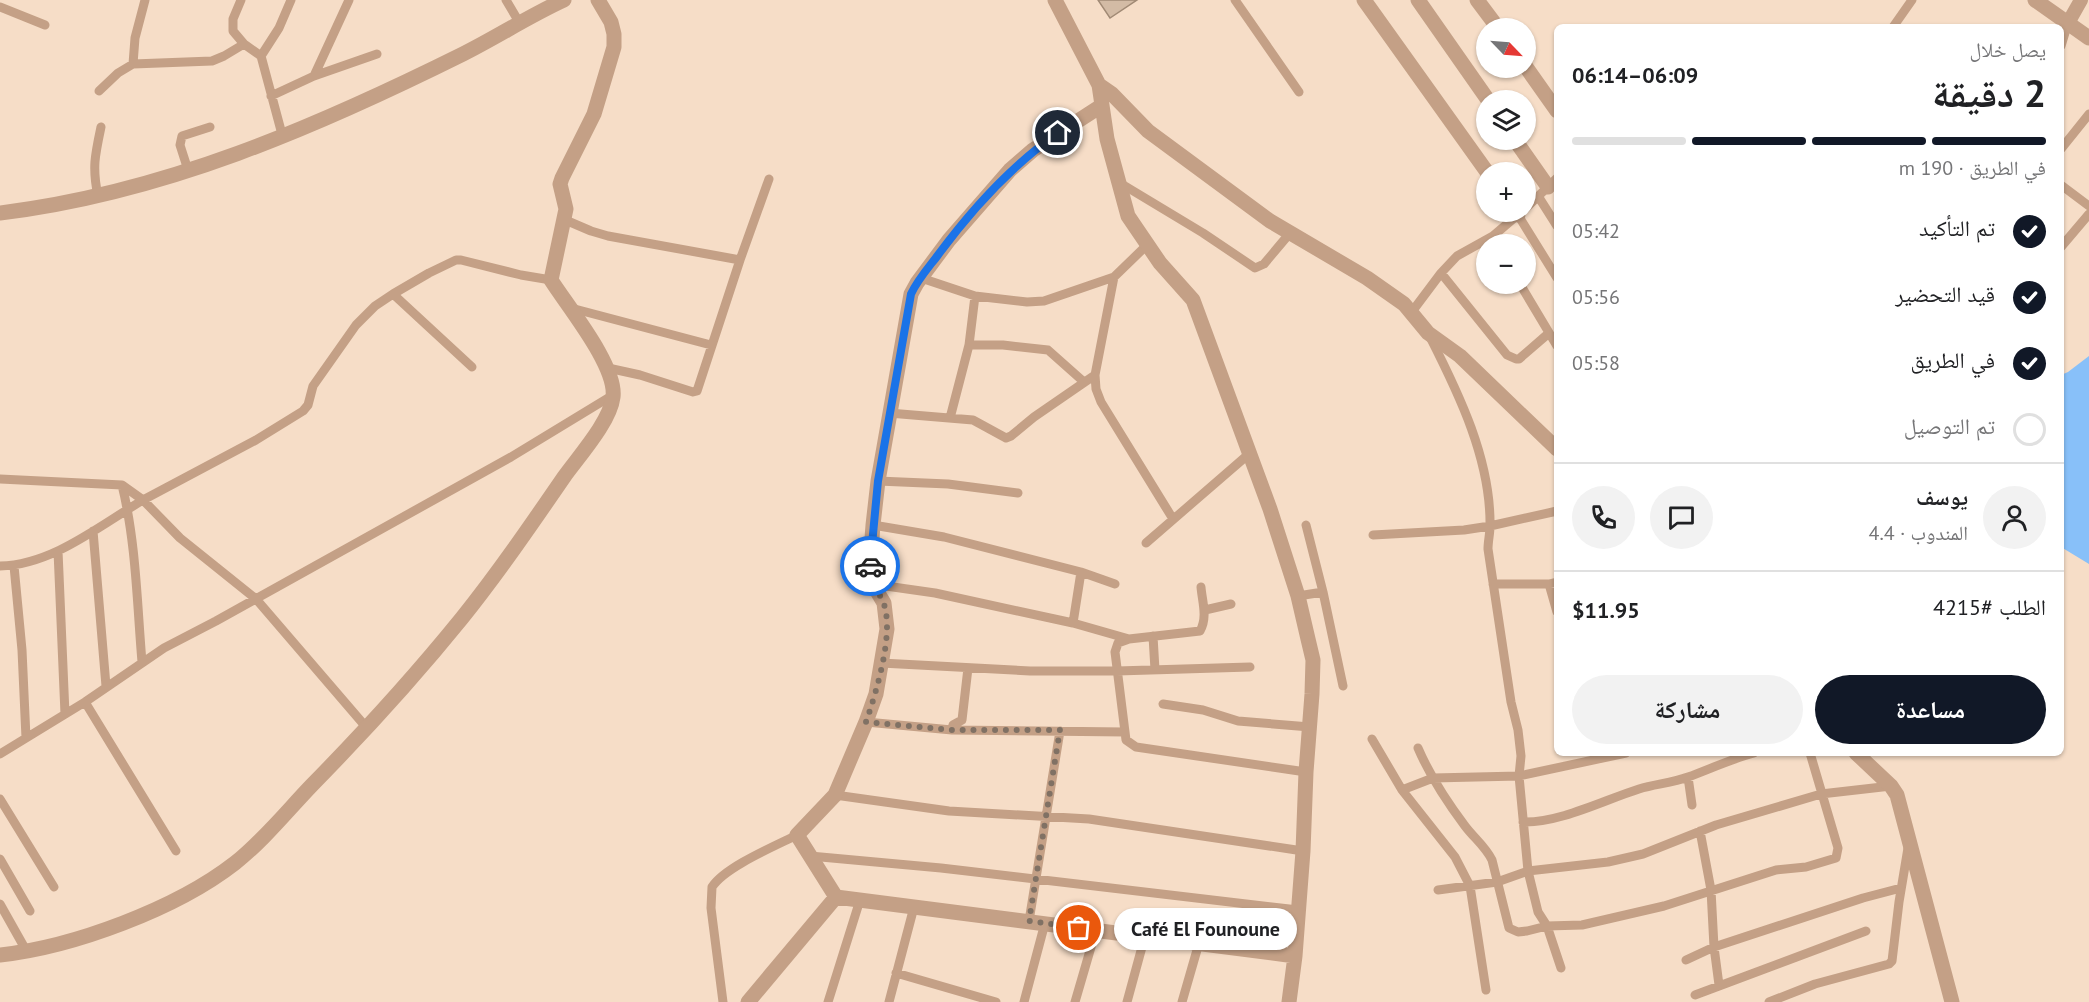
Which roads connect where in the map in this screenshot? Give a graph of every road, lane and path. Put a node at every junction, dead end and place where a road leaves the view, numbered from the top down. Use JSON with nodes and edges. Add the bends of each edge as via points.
{"nodes":[{"id":1,"x":145,"y":0,"type":"edge"},
{"id":2,"x":241,"y":0,"type":"edge"},
{"id":3,"x":291,"y":0,"type":"edge"},
{"id":4,"x":349,"y":0,"type":"edge"},
{"id":5,"x":506,"y":0,"type":"edge"},
{"id":6,"x":564,"y":0,"type":"edge"},
{"id":7,"x":598,"y":0,"type":"edge"},
{"id":8,"x":1055,"y":0,"type":"edge"},
{"id":9,"x":1234,"y":0,"type":"edge"},
{"id":10,"x":1364,"y":0,"type":"edge"},
{"id":11,"x":1418,"y":0,"type":"edge"},
{"id":12,"x":1477,"y":0,"type":"edge"},
{"id":13,"x":1912,"y":0,"type":"edge"},
{"id":14,"x":2035,"y":0,"type":"edge"},
{"id":15,"x":2081,"y":0,"type":"edge"},
{"id":16,"x":0,"y":7,"type":"edge"},
{"id":17,"x":1490,"y":18,"type":"edge"},
{"id":18,"x":519,"y":22,"type":"junction"},
{"id":19,"x":2068,"y":23,"type":"junction"},
{"id":20,"x":1895,"y":24,"type":"edge"},
{"id":21,"x":45,"y":25,"type":"dead end"},
{"id":22,"x":2064,"y":36,"type":"edge"},
{"id":23,"x":2089,"y":38,"type":"edge"},
{"id":24,"x":244,"y":44,"type":"junction"},
{"id":25,"x":377,"y":54,"type":"dead end"},
{"id":26,"x":261,"y":56,"type":"junction"},
{"id":27,"x":133,"y":64,"type":"junction"},
{"id":28,"x":314,"y":76,"type":"junction"},
{"id":29,"x":1534,"y":78,"type":"edge"},
{"id":30,"x":1099,"y":85,"type":"junction"},
{"id":31,"x":1481,"y":90,"type":"edge"},
{"id":32,"x":99,"y":91,"type":"dead end"},
{"id":33,"x":1299,"y":92,"type":"dead end"},
{"id":34,"x":271,"y":96,"type":"junction"},
{"id":35,"x":1101,"y":106,"type":"junction"},
{"id":36,"x":1554,"y":107,"type":"edge"},
{"id":37,"x":2089,"y":114,"type":"edge"},
{"id":38,"x":101,"y":127,"type":"dead end"},
{"id":39,"x":210,"y":127,"type":"dead end"},
{"id":40,"x":283,"y":138,"type":"junction"},
{"id":41,"x":2064,"y":145,"type":"edge"},
{"id":42,"x":1522,"y":150,"type":"edge"},
{"id":43,"x":1480,"y":162,"type":"edge"},
{"id":44,"x":188,"y":170,"type":"junction"},
{"id":45,"x":769,"y":179,"type":"dead end"},
{"id":46,"x":1120,"y":183,"type":"junction"},
{"id":47,"x":1548,"y":187,"type":"edge"},
{"id":48,"x":2064,"y":187,"type":"edge"},
{"id":49,"x":98,"y":196,"type":"junction"},
{"id":50,"x":1536,"y":198,"type":"edge"},
{"id":51,"x":2089,"y":206,"type":"edge"},
{"id":52,"x":0,"y":213,"type":"edge"},
{"id":53,"x":1554,"y":213,"type":"edge"},
{"id":54,"x":2089,"y":214,"type":"edge"},
{"id":55,"x":563,"y":219,"type":"junction"},
{"id":56,"x":1511,"y":222,"type":"edge"},
{"id":57,"x":1526,"y":222,"type":"edge"},
{"id":58,"x":1290,"y":233,"type":"junction"},
{"id":59,"x":1500,"y":234,"type":"edge"},
{"id":60,"x":2064,"y":243,"type":"edge"},
{"id":61,"x":1147,"y":245,"type":"junction"},
{"id":62,"x":1476,"y":248,"type":"edge"},
{"id":63,"x":740,"y":260,"type":"junction"},
{"id":64,"x":1441,"y":273,"type":"junction"},
{"id":65,"x":1554,"y":273,"type":"edge"},
{"id":66,"x":1114,"y":277,"type":"junction"},
{"id":67,"x":921,"y":278,"type":"junction"},
{"id":68,"x":551,"y":280,"type":"junction"},
{"id":69,"x":393,"y":294,"type":"junction"},
{"id":70,"x":1526,"y":294,"type":"edge"},
{"id":71,"x":975,"y":296,"type":"junction"},
{"id":72,"x":570,"y":308,"type":"junction"},
{"id":73,"x":1411,"y":313,"type":"junction"},
{"id":74,"x":1428,"y":333,"type":"junction"},
{"id":75,"x":1549,"y":333,"type":"junction"},
{"id":76,"x":1554,"y":341,"type":"edge"},
{"id":77,"x":711,"y":345,"type":"junction"},
{"id":78,"x":969,"y":345,"type":"junction"},
{"id":79,"x":472,"y":367,"type":"dead end"},
{"id":80,"x":609,"y":368,"type":"junction"},
{"id":81,"x":1095,"y":375,"type":"junction"},
{"id":82,"x":1084,"y":382,"type":"junction"},
{"id":83,"x":613,"y":395,"type":"junction"},
{"id":84,"x":890,"y":412,"type":"junction"},
{"id":85,"x":950,"y":418,"type":"junction"},
{"id":86,"x":1554,"y":446,"type":"edge"},
{"id":87,"x":1250,"y":453,"type":"junction"},
{"id":88,"x":0,"y":479,"type":"edge"},
{"id":89,"x":878,"y":481,"type":"junction"},
{"id":90,"x":122,"y":485,"type":"junction"},
{"id":91,"x":1018,"y":493,"type":"dead end"},
{"id":92,"x":143,"y":500,"type":"junction"},
{"id":93,"x":128,"y":509,"type":"junction"},
{"id":94,"x":1554,"y":512,"type":"edge"},
{"id":95,"x":1173,"y":519,"type":"junction"},
{"id":96,"x":873,"y":525,"type":"junction"},
{"id":97,"x":1306,"y":525,"type":"dead end"},
{"id":98,"x":1490,"y":526,"type":"junction"},
{"id":99,"x":93,"y":531,"type":"junction"},
{"id":100,"x":1373,"y":535,"type":"dead end"},
{"id":101,"x":1146,"y":543,"type":"dead end"},
{"id":102,"x":58,"y":551,"type":"junction"},
{"id":103,"x":0,"y":566,"type":"edge"},
{"id":104,"x":14,"y":566,"type":"junction"},
{"id":105,"x":1081,"y":572,"type":"junction"},
{"id":106,"x":1553,"y":583,"type":"edge"},
{"id":107,"x":872,"y":584,"type":"junction"},
{"id":108,"x":1115,"y":584,"type":"dead end"},
{"id":109,"x":1493,"y":584,"type":"junction"},
{"id":110,"x":1201,"y":587,"type":"dead end"},
{"id":111,"x":1323,"y":592,"type":"junction"},
{"id":112,"x":1298,"y":596,"type":"junction"},
{"id":113,"x":256,"y":599,"type":"junction"},
{"id":114,"x":1231,"y":604,"type":"dead end"},
{"id":115,"x":1204,"y":610,"type":"junction"},
{"id":116,"x":1073,"y":622,"type":"junction"},
{"id":117,"x":1153,"y":636,"type":"junction"},
{"id":118,"x":1128,"y":639,"type":"junction"},
{"id":119,"x":142,"y":662,"type":"junction"},
{"id":120,"x":881,"y":663,"type":"junction"},
{"id":121,"x":1250,"y":667,"type":"dead end"},
{"id":122,"x":968,"y":668,"type":"junction"},
{"id":123,"x":1155,"y":670,"type":"junction"},
{"id":124,"x":1117,"y":671,"type":"junction"},
{"id":125,"x":106,"y":686,"type":"junction"},
{"id":126,"x":1343,"y":686,"type":"dead end"},
{"id":127,"x":85,"y":702,"type":"junction"},
{"id":128,"x":1162,"y":704,"type":"dead end"},
{"id":129,"x":65,"y":714,"type":"junction"},
{"id":130,"x":866,"y":722,"type":"junction"},
{"id":131,"x":366,"y":727,"type":"junction"},
{"id":132,"x":1310,"y":727,"type":"junction"},
{"id":133,"x":952,"y":730,"type":"junction"},
{"id":134,"x":1060,"y":730,"type":"junction"},
{"id":135,"x":1125,"y":732,"type":"junction"},
{"id":136,"x":26,"y":738,"type":"junction"},
{"id":137,"x":1372,"y":739,"type":"dead end"},
{"id":138,"x":1418,"y":748,"type":"dead end"},
{"id":139,"x":0,"y":754,"type":"edge"},
{"id":140,"x":1612,"y":756,"type":"edge"},
{"id":141,"x":1745,"y":756,"type":"edge"},
{"id":142,"x":1811,"y":756,"type":"edge"},
{"id":143,"x":1859,"y":756,"type":"edge"},
{"id":144,"x":1306,"y":772,"type":"junction"},
{"id":145,"x":1519,"y":776,"type":"junction"},
{"id":146,"x":1688,"y":777,"type":"junction"},
{"id":147,"x":1433,"y":778,"type":"junction"},
{"id":148,"x":1891,"y":786,"type":"junction"},
{"id":149,"x":1402,"y":790,"type":"junction"},
{"id":150,"x":1821,"y":794,"type":"junction"},
{"id":151,"x":835,"y":795,"type":"junction"},
{"id":152,"x":0,"y":799,"type":"edge"},
{"id":153,"x":1692,"y":805,"type":"dead end"},
{"id":154,"x":1047,"y":816,"type":"junction"},
{"id":155,"x":1523,"y":822,"type":"junction"},
{"id":156,"x":1700,"y":831,"type":"junction"},
{"id":157,"x":797,"y":836,"type":"junction"},
{"id":158,"x":1909,"y":844,"type":"junction"},
{"id":159,"x":176,"y":851,"type":"dead end"},
{"id":160,"x":1303,"y":851,"type":"junction"},
{"id":161,"x":810,"y":856,"type":"junction"},
{"id":162,"x":0,"y":859,"type":"edge"},
{"id":163,"x":1528,"y":871,"type":"junction"},
{"id":164,"x":1036,"y":879,"type":"junction"},
{"id":165,"x":1497,"y":882,"type":"junction"},
{"id":166,"x":1470,"y":886,"type":"junction"},
{"id":167,"x":54,"y":887,"type":"dead end"},
{"id":168,"x":1901,"y":888,"type":"junction"},
{"id":169,"x":1438,"y":890,"type":"dead end"},
{"id":170,"x":1711,"y":890,"type":"junction"},
{"id":171,"x":836,"y":897,"type":"junction"},
{"id":172,"x":860,"y":900,"type":"junction"},
{"id":173,"x":0,"y":904,"type":"edge"},
{"id":174,"x":914,"y":907,"type":"junction"},
{"id":175,"x":1298,"y":910,"type":"junction"},
{"id":176,"x":30,"y":911,"type":"dead end"},
{"id":177,"x":1029,"y":921,"type":"junction"},
{"id":178,"x":1045,"y":924,"type":"junction"},
{"id":179,"x":1546,"y":926,"type":"junction"},
{"id":180,"x":1096,"y":930,"type":"junction"},
{"id":181,"x":1866,"y":931,"type":"dead end"},
{"id":182,"x":1145,"y":936,"type":"junction"},
{"id":183,"x":1199,"y":943,"type":"junction"},
{"id":184,"x":1714,"y":947,"type":"junction"},
{"id":185,"x":27,"y":952,"type":"junction"},
{"id":186,"x":0,"y":955,"type":"edge"},
{"id":187,"x":1295,"y":956,"type":"junction"},
{"id":188,"x":1686,"y":960,"type":"dead end"},
{"id":189,"x":1561,"y":968,"type":"dead end"},
{"id":190,"x":896,"y":973,"type":"junction"},
{"id":191,"x":1719,"y":985,"type":"junction"},
{"id":192,"x":1486,"y":990,"type":"dead end"},
{"id":193,"x":1695,"y":995,"type":"dead end"},
{"id":194,"x":723,"y":1002,"type":"edge"},
{"id":195,"x":748,"y":1002,"type":"edge"},
{"id":196,"x":828,"y":1002,"type":"edge"},
{"id":197,"x":889,"y":1002,"type":"edge"},
{"id":198,"x":996,"y":1002,"type":"edge"},
{"id":199,"x":1024,"y":1002,"type":"edge"},
{"id":200,"x":1076,"y":1002,"type":"edge"},
{"id":201,"x":1127,"y":1002,"type":"edge"},
{"id":202,"x":1182,"y":1002,"type":"edge"},
{"id":203,"x":1289,"y":1002,"type":"edge"},
{"id":204,"x":1769,"y":1002,"type":"edge"},
{"id":205,"x":1952,"y":1002,"type":"edge"}],
"edges":[{"from":1,"to":27,"type":"lane"},
{"from":2,"to":24,"type":"lane","via":[[232,30]]},
{"from":3,"to":26,"type":"lane"},
{"from":4,"to":28,"type":"lane"},
{"from":5,"to":18,"type":"lane"},
{"from":6,"to":18,"type":"street"},
{"from":7,"to":55,"type":"street","via":[[611,22],[614,47],[594,114],[562,177],[566,206]]},
{"from":8,"to":30,"type":"street"},
{"from":9,"to":33,"type":"lane"},
{"from":10,"to":43,"type":"street"},
{"from":11,"to":31,"type":"street"},
{"from":12,"to":17,"type":"street"},
{"from":13,"to":20,"type":"lane"},
{"from":14,"to":19,"type":"street"},
{"from":15,"to":19,"type":"street"},
{"from":16,"to":21,"type":"lane"},
{"from":18,"to":40,"type":"street","via":[[456,58]]},
{"from":19,"to":22,"type":"lane"},
{"from":19,"to":23,"type":"street"},
{"from":24,"to":26,"type":"lane"},
{"from":24,"to":27,"type":"lane","via":[[212,61]]},
{"from":25,"to":28,"type":"lane"},
{"from":26,"to":34,"type":"lane"},
{"from":27,"to":32,"type":"lane"},
{"from":28,"to":34,"type":"lane"},
{"from":29,"to":36,"type":"street"},
{"from":30,"to":35,"type":"street"},
{"from":30,"to":58,"type":"street","via":[[1148,131]]},
{"from":34,"to":40,"type":"lane"},
{"from":35,"to":46,"type":"street"},
{"from":35,"to":67,"type":"street","via":[[1010,170],[948,240]]},
{"from":37,"to":41,"type":"lane"},
{"from":38,"to":49,"type":"lane","via":[[93,162]]},
{"from":39,"to":44,"type":"lane","via":[[182,136],[180,145]]},
{"from":40,"to":44,"type":"street"},
{"from":42,"to":47,"type":"street"},
{"from":44,"to":49,"type":"street"},
{"from":45,"to":63,"type":"lane"},
{"from":46,"to":58,"type":"lane","via":[[1255,268],[1264,264]]},
{"from":46,"to":61,"type":"street","via":[[1128,216]]},
{"from":47,"to":50,"type":"lane"},
{"from":47,"to":53,"type":"lane"},
{"from":48,"to":51,"type":"lane"},
{"from":49,"to":52,"type":"street"},
{"from":54,"to":60,"type":"lane"},
{"from":55,"to":63,"type":"lane","via":[[608,236]]},
{"from":55,"to":68,"type":"street"},
{"from":56,"to":59,"type":"lane"},
{"from":57,"to":65,"type":"lane"},
{"from":58,"to":73,"type":"street","via":[[1368,278]]},
{"from":61,"to":66,"type":"lane"},
{"from":61,"to":87,"type":"street","via":[[1192,300]]},
{"from":62,"to":64,"type":"lane","via":[[1456,256]]},
{"from":63,"to":77,"type":"lane"},
{"from":64,"to":73,"type":"lane"},
{"from":64,"to":75,"type":"lane","via":[[1512,358],[1519,359]]},
{"from":66,"to":71,"type":"lane","via":[[1044,302]]},
{"from":66,"to":81,"type":"lane"},
{"from":67,"to":71,"type":"lane"},
{"from":67,"to":84,"type":"street","via":[[909,301]]},
{"from":68,"to":69,"type":"lane","via":[[456,260]]},
{"from":68,"to":72,"type":"street"},
{"from":69,"to":79,"type":"lane"},
{"from":69,"to":92,"type":"lane","via":[[343,341],[313,386],[303,411]]},
{"from":70,"to":75,"type":"lane"},
{"from":71,"to":78,"type":"lane"},
{"from":72,"to":77,"type":"lane"},
{"from":72,"to":80,"type":"street"},
{"from":73,"to":74,"type":"street"},
{"from":74,"to":86,"type":"street","via":[[1460,356]]},
{"from":74,"to":98,"type":"lane","via":[[1472,429],[1486,485]]},
{"from":75,"to":76,"type":"lane"},
{"from":77,"to":80,"type":"lane","via":[[696,392]]},
{"from":78,"to":82,"type":"lane","via":[[1048,350]]},
{"from":78,"to":85,"type":"lane"},
{"from":80,"to":83,"type":"street"},
{"from":81,"to":82,"type":"lane"},
{"from":81,"to":95,"type":"lane","via":[[1101,402]]},
{"from":82,"to":85,"type":"lane","via":[[1006,438],[973,420]]},
{"from":83,"to":113,"type":"lane","via":[[511,457]]},
{"from":83,"to":131,"type":"street","via":[[597,431],[462,618]]},
{"from":84,"to":85,"type":"lane"},
{"from":84,"to":89,"type":"street"},
{"from":87,"to":95,"type":"lane"},
{"from":87,"to":112,"type":"street"},
{"from":88,"to":90,"type":"lane"},
{"from":89,"to":91,"type":"lane","via":[[948,483]]},
{"from":89,"to":96,"type":"street"},
{"from":90,"to":92,"type":"lane"},
{"from":90,"to":93,"type":"lane"},
{"from":92,"to":93,"type":"lane"},
{"from":92,"to":113,"type":"lane","via":[[180,538]]},
{"from":93,"to":99,"type":"lane"},
{"from":93,"to":119,"type":"lane"},
{"from":94,"to":98,"type":"lane"},
{"from":95,"to":101,"type":"lane"},
{"from":96,"to":105,"type":"lane","via":[[944,537]]},
{"from":96,"to":107,"type":"street","via":[[869,575]]},
{"from":97,"to":111,"type":"lane"},
{"from":98,"to":100,"type":"lane"},
{"from":98,"to":109,"type":"lane","via":[[1488,549]]},
{"from":99,"to":102,"type":"lane"},
{"from":99,"to":125,"type":"lane"},
{"from":102,"to":104,"type":"lane"},
{"from":102,"to":129,"type":"lane"},
{"from":103,"to":104,"type":"lane"},
{"from":104,"to":136,"type":"lane"},
{"from":105,"to":108,"type":"lane"},
{"from":105,"to":116,"type":"lane"},
{"from":106,"to":109,"type":"lane"},
{"from":107,"to":116,"type":"lane"},
{"from":107,"to":120,"type":"street","via":[[881,596],[886,615]]},
{"from":109,"to":145,"type":"lane","via":[[1518,730]]},
{"from":110,"to":115,"type":"lane"},
{"from":111,"to":112,"type":"lane"},
{"from":111,"to":126,"type":"lane"},
{"from":112,"to":132,"type":"street","via":[[1313,660]]},
{"from":113,"to":119,"type":"lane"},
{"from":113,"to":131,"type":"lane"},
{"from":114,"to":115,"type":"lane"},
{"from":115,"to":117,"type":"lane","via":[[1200,630]]},
{"from":116,"to":118,"type":"lane"},
{"from":117,"to":118,"type":"lane"},
{"from":117,"to":123,"type":"lane"},
{"from":118,"to":124,"type":"lane","via":[[1116,647]]},
{"from":119,"to":125,"type":"lane"},
{"from":120,"to":122,"type":"lane"},
{"from":120,"to":130,"type":"street"},
{"from":121,"to":123,"type":"lane"},
{"from":122,"to":124,"type":"lane"},
{"from":122,"to":133,"type":"lane","via":[[962,720]]},
{"from":123,"to":124,"type":"lane"},
{"from":124,"to":135,"type":"lane"},
{"from":125,"to":127,"type":"lane"},
{"from":127,"to":129,"type":"lane"},
{"from":127,"to":159,"type":"lane"},
{"from":128,"to":132,"type":"lane","via":[[1246,722]]},
{"from":129,"to":136,"type":"lane"},
{"from":130,"to":133,"type":"lane"},
{"from":130,"to":151,"type":"street"},
{"from":131,"to":185,"type":"street","via":[[262,837],[219,874],[142,914]]},
{"from":132,"to":144,"type":"street"},
{"from":133,"to":134,"type":"lane"},
{"from":134,"to":135,"type":"lane"},
{"from":134,"to":154,"type":"lane"},
{"from":135,"to":144,"type":"lane","via":[[1126,740],[1136,747]]},
{"from":136,"to":139,"type":"lane"},
{"from":137,"to":149,"type":"lane"},
{"from":138,"to":147,"type":"lane"},
{"from":140,"to":145,"type":"lane"},
{"from":141,"to":146,"type":"lane"},
{"from":142,"to":150,"type":"lane"},
{"from":143,"to":148,"type":"street"},
{"from":144,"to":160,"type":"street"},
{"from":145,"to":147,"type":"lane"},
{"from":145,"to":155,"type":"lane"},
{"from":146,"to":153,"type":"lane"},
{"from":146,"to":155,"type":"lane","via":[[1638,789],[1582,810]]},
{"from":147,"to":149,"type":"lane"},
{"from":147,"to":165,"type":"lane","via":[[1488,852]]},
{"from":148,"to":150,"type":"lane"},
{"from":148,"to":158,"type":"street"},
{"from":149,"to":166,"type":"lane","via":[[1455,857]]},
{"from":150,"to":156,"type":"lane"},
{"from":150,"to":170,"type":"lane","via":[[1838,848],[1836,858],[1776,870]]},
{"from":151,"to":154,"type":"lane","via":[[950,811]]},
{"from":151,"to":157,"type":"street"},
{"from":152,"to":167,"type":"lane"},
{"from":154,"to":160,"type":"lane"},
{"from":154,"to":164,"type":"lane"},
{"from":155,"to":163,"type":"lane"},
{"from":156,"to":163,"type":"lane","via":[[1643,854]]},
{"from":156,"to":170,"type":"lane"},
{"from":157,"to":161,"type":"street"},
{"from":157,"to":194,"type":"lane","via":[[725,874],[712,887]]},
{"from":158,"to":168,"type":"lane"},
{"from":158,"to":205,"type":"street"},
{"from":160,"to":175,"type":"street"},
{"from":161,"to":164,"type":"lane"},
{"from":161,"to":171,"type":"street"},
{"from":162,"to":176,"type":"lane"},
{"from":163,"to":165,"type":"lane"},
{"from":163,"to":179,"type":"lane","via":[[1538,912]]},
{"from":164,"to":175,"type":"lane"},
{"from":164,"to":177,"type":"lane"},
{"from":165,"to":166,"type":"lane"},
{"from":165,"to":179,"type":"lane","via":[[1509,928],[1527,932]]},
{"from":166,"to":169,"type":"lane"},
{"from":166,"to":192,"type":"lane"},
{"from":168,"to":184,"type":"lane"},
{"from":168,"to":204,"type":"lane","via":[[1888,964],[1815,984]]},
{"from":170,"to":179,"type":"lane","via":[[1664,906],[1582,925]]},
{"from":170,"to":184,"type":"lane"},
{"from":171,"to":172,"type":"street"},
{"from":171,"to":195,"type":"street"},
{"from":172,"to":174,"type":"street"},
{"from":172,"to":196,"type":"lane"},
{"from":173,"to":185,"type":"lane"},
{"from":174,"to":177,"type":"street"},
{"from":174,"to":190,"type":"lane"},
{"from":175,"to":187,"type":"street"},
{"from":177,"to":178,"type":"street"},
{"from":178,"to":180,"type":"street"},
{"from":178,"to":199,"type":"lane"},
{"from":179,"to":189,"type":"lane"},
{"from":180,"to":182,"type":"street"},
{"from":180,"to":200,"type":"lane"},
{"from":181,"to":191,"type":"lane"},
{"from":182,"to":183,"type":"street"},
{"from":182,"to":201,"type":"lane"},
{"from":183,"to":187,"type":"street"},
{"from":183,"to":202,"type":"lane"},
{"from":184,"to":188,"type":"lane"},
{"from":184,"to":191,"type":"lane"},
{"from":185,"to":186,"type":"street"},
{"from":187,"to":203,"type":"street"},
{"from":190,"to":197,"type":"lane"},
{"from":190,"to":198,"type":"lane"},
{"from":191,"to":193,"type":"lane"}]}
